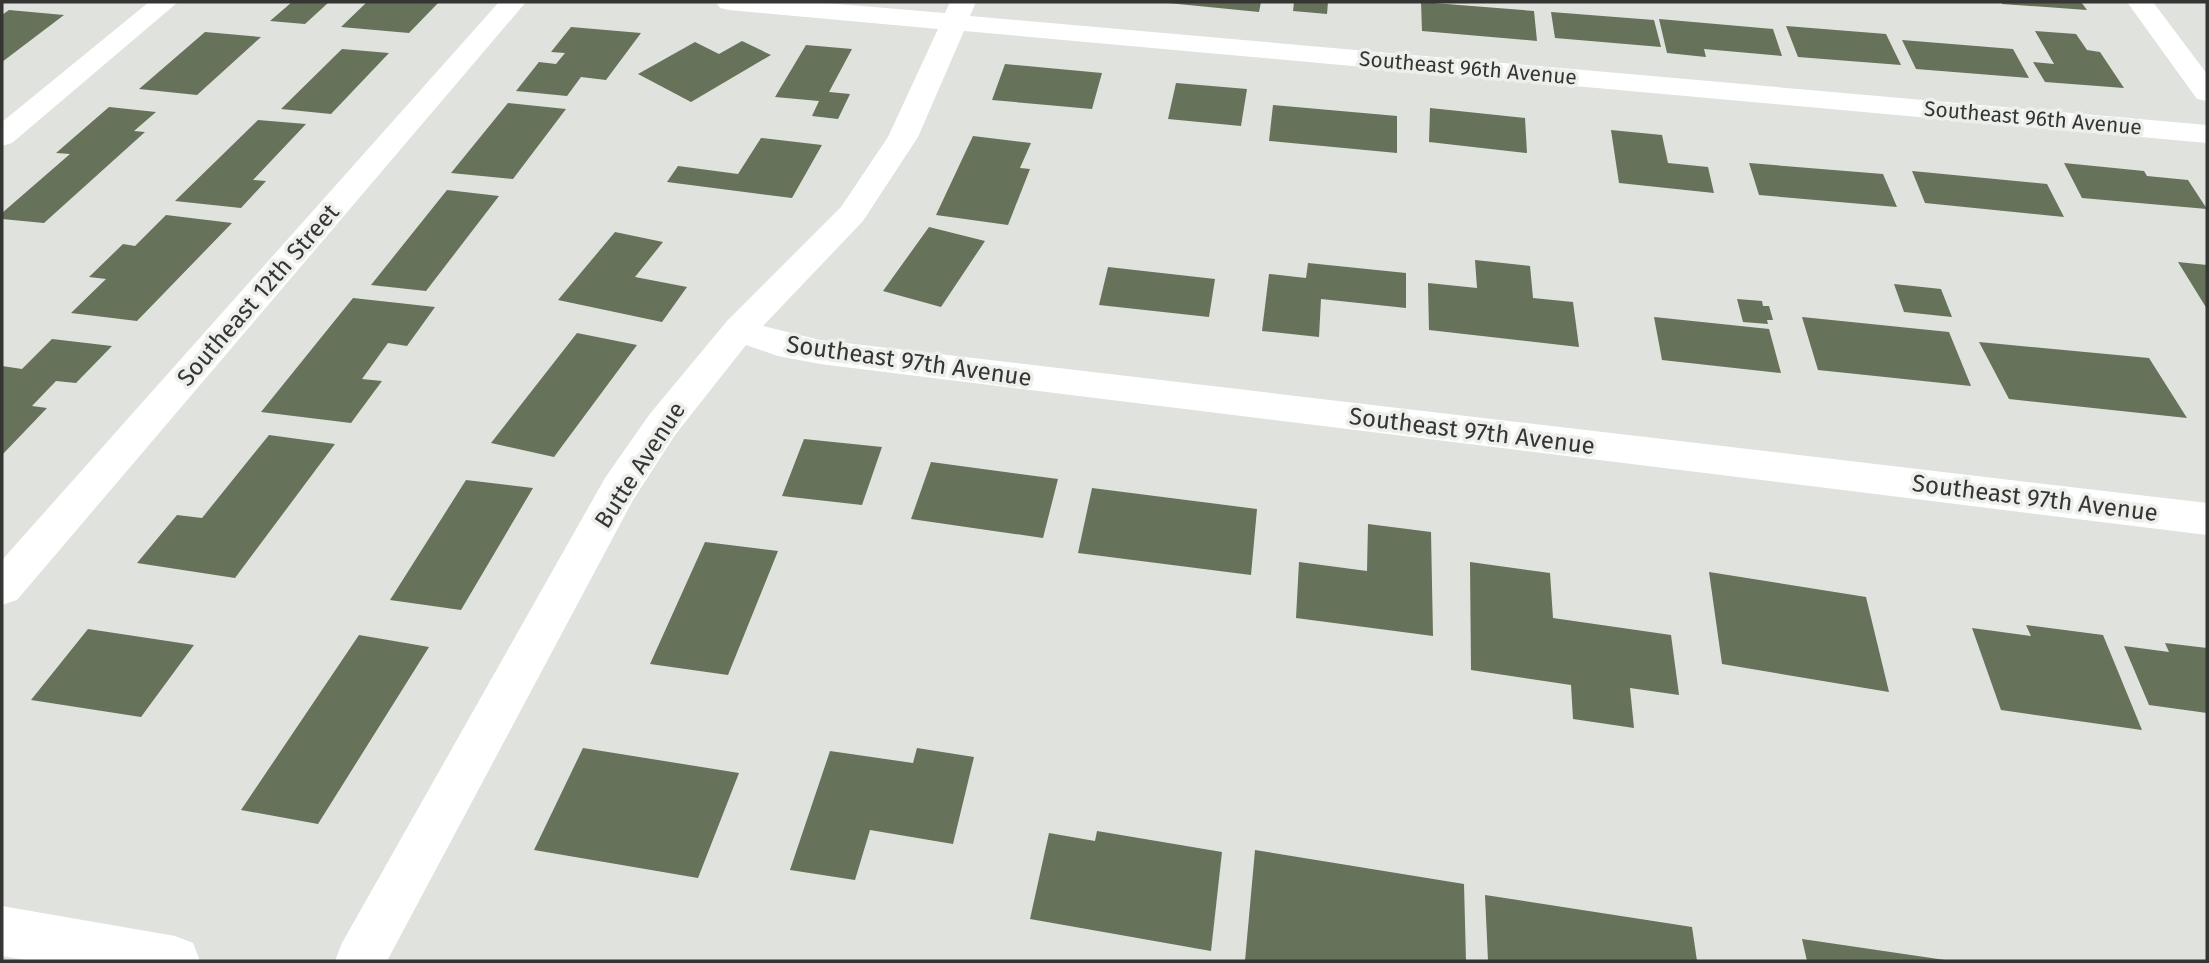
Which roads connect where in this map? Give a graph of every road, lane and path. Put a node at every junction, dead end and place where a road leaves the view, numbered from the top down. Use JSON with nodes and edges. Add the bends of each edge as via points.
{"nodes":[{"id":1,"x":165,"y":2,"type":"edge"},
{"id":2,"x":513,"y":2,"type":"edge"},
{"id":3,"x":729,"y":2,"type":"edge"},
{"id":4,"x":2140,"y":2,"type":"edge"},
{"id":5,"x":958,"y":12,"type":"edge"},
{"id":6,"x":2207,"y":93,"type":"edge"},
{"id":7,"x":2207,"y":134,"type":"edge"},
{"id":8,"x":2,"y":137,"type":"edge"},
{"id":9,"x":739,"y":330,"type":"junction"},
{"id":10,"x":2207,"y":519,"type":"edge"},
{"id":11,"x":2,"y":588,"type":"edge"},
{"id":12,"x":2,"y":931,"type":"edge"},
{"id":13,"x":174,"y":961,"type":"edge"},
{"id":14,"x":360,"y":961,"type":"edge"}],
"edges":[{"from":1,"to":8,"type":"street"},
{"from":2,"to":11,"type":"street","name":"Southeast 12th Street"},
{"from":3,"to":5,"type":"street","name":"Southeast 96th Avenue"},
{"from":4,"to":6,"type":"street"},
{"from":5,"to":7,"type":"street","name":"Southeast 96th Avenue"},
{"from":5,"to":9,"type":"street","name":"Butte Avenue","via":[[903,137],[852,214]]},
{"from":9,"to":10,"type":"street","name":"Southeast 97th Avenue","via":[[820,352]]},
{"from":9,"to":14,"type":"street","name":"Butte Avenue","via":[[662,425],[619,489]]},
{"from":12,"to":13,"type":"street"}]}
